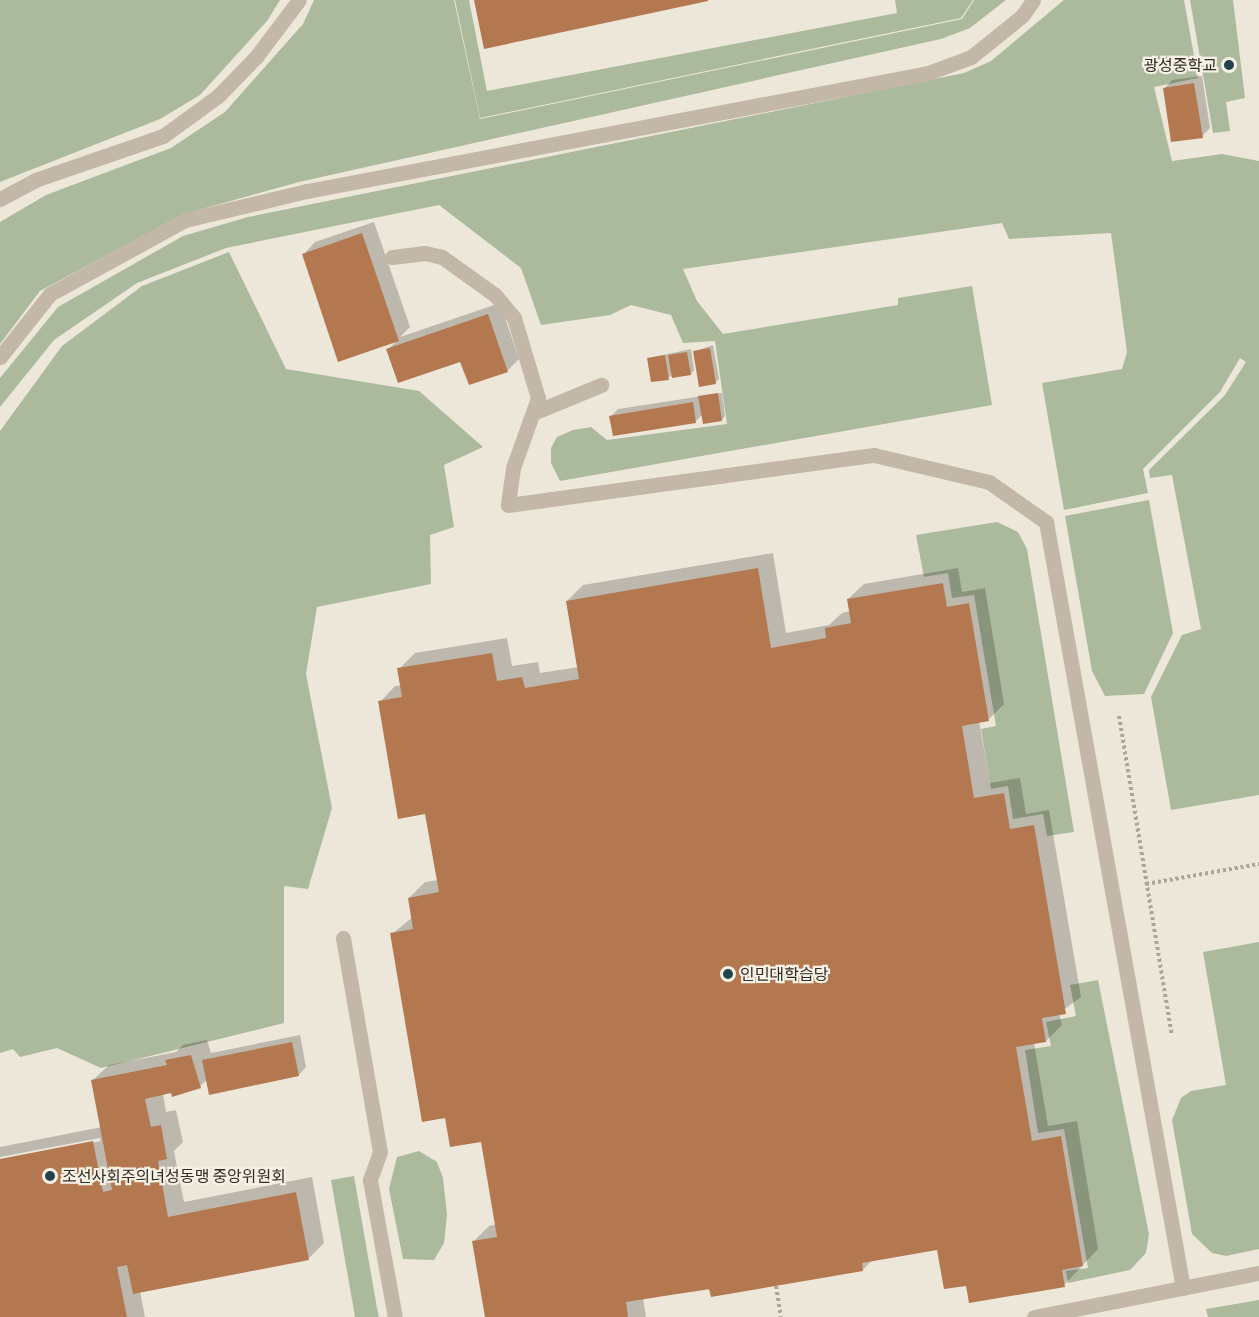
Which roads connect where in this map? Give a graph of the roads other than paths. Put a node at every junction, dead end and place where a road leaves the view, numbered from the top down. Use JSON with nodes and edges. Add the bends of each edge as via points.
{"nodes":[{"id":1,"x":299,"y":0,"type":"edge"},
{"id":2,"x":1033,"y":0,"type":"edge"},
{"id":3,"x":0,"y":199,"type":"edge"},
{"id":4,"x":392,"y":257,"type":"dead end"},
{"id":5,"x":0,"y":357,"type":"edge"},
{"id":6,"x":601,"y":385,"type":"dead end"},
{"id":7,"x":533,"y":413,"type":"junction"},
{"id":8,"x":343,"y":938,"type":"dead end"},
{"id":9,"x":1259,"y":1273,"type":"edge"},
{"id":10,"x":1183,"y":1288,"type":"junction"},
{"id":11,"x":395,"y":1317,"type":"edge"},
{"id":12,"x":1034,"y":1317,"type":"edge"}],
"edges":[{"from":1,"to":3,"type":"street","via":[[256,57],[218,96],[163,136],[35,180]]},
{"from":2,"to":5,"type":"street","via":[[1022,16],[971,57],[928,73],[307,191],[185,220],[50,294]]},
{"from":4,"to":7,"type":"street","via":[[425,253],[442,257],[495,295],[514,318],[538,398]]},
{"from":6,"to":7,"type":"street"},
{"from":7,"to":10,"type":"street","via":[[513,468],[508,505],[874,455],[989,482],[1046,522]]},
{"from":8,"to":11,"type":"street","via":[[380,1152],[370,1180]]},
{"from":9,"to":10,"type":"street"},
{"from":10,"to":12,"type":"street"}]}
